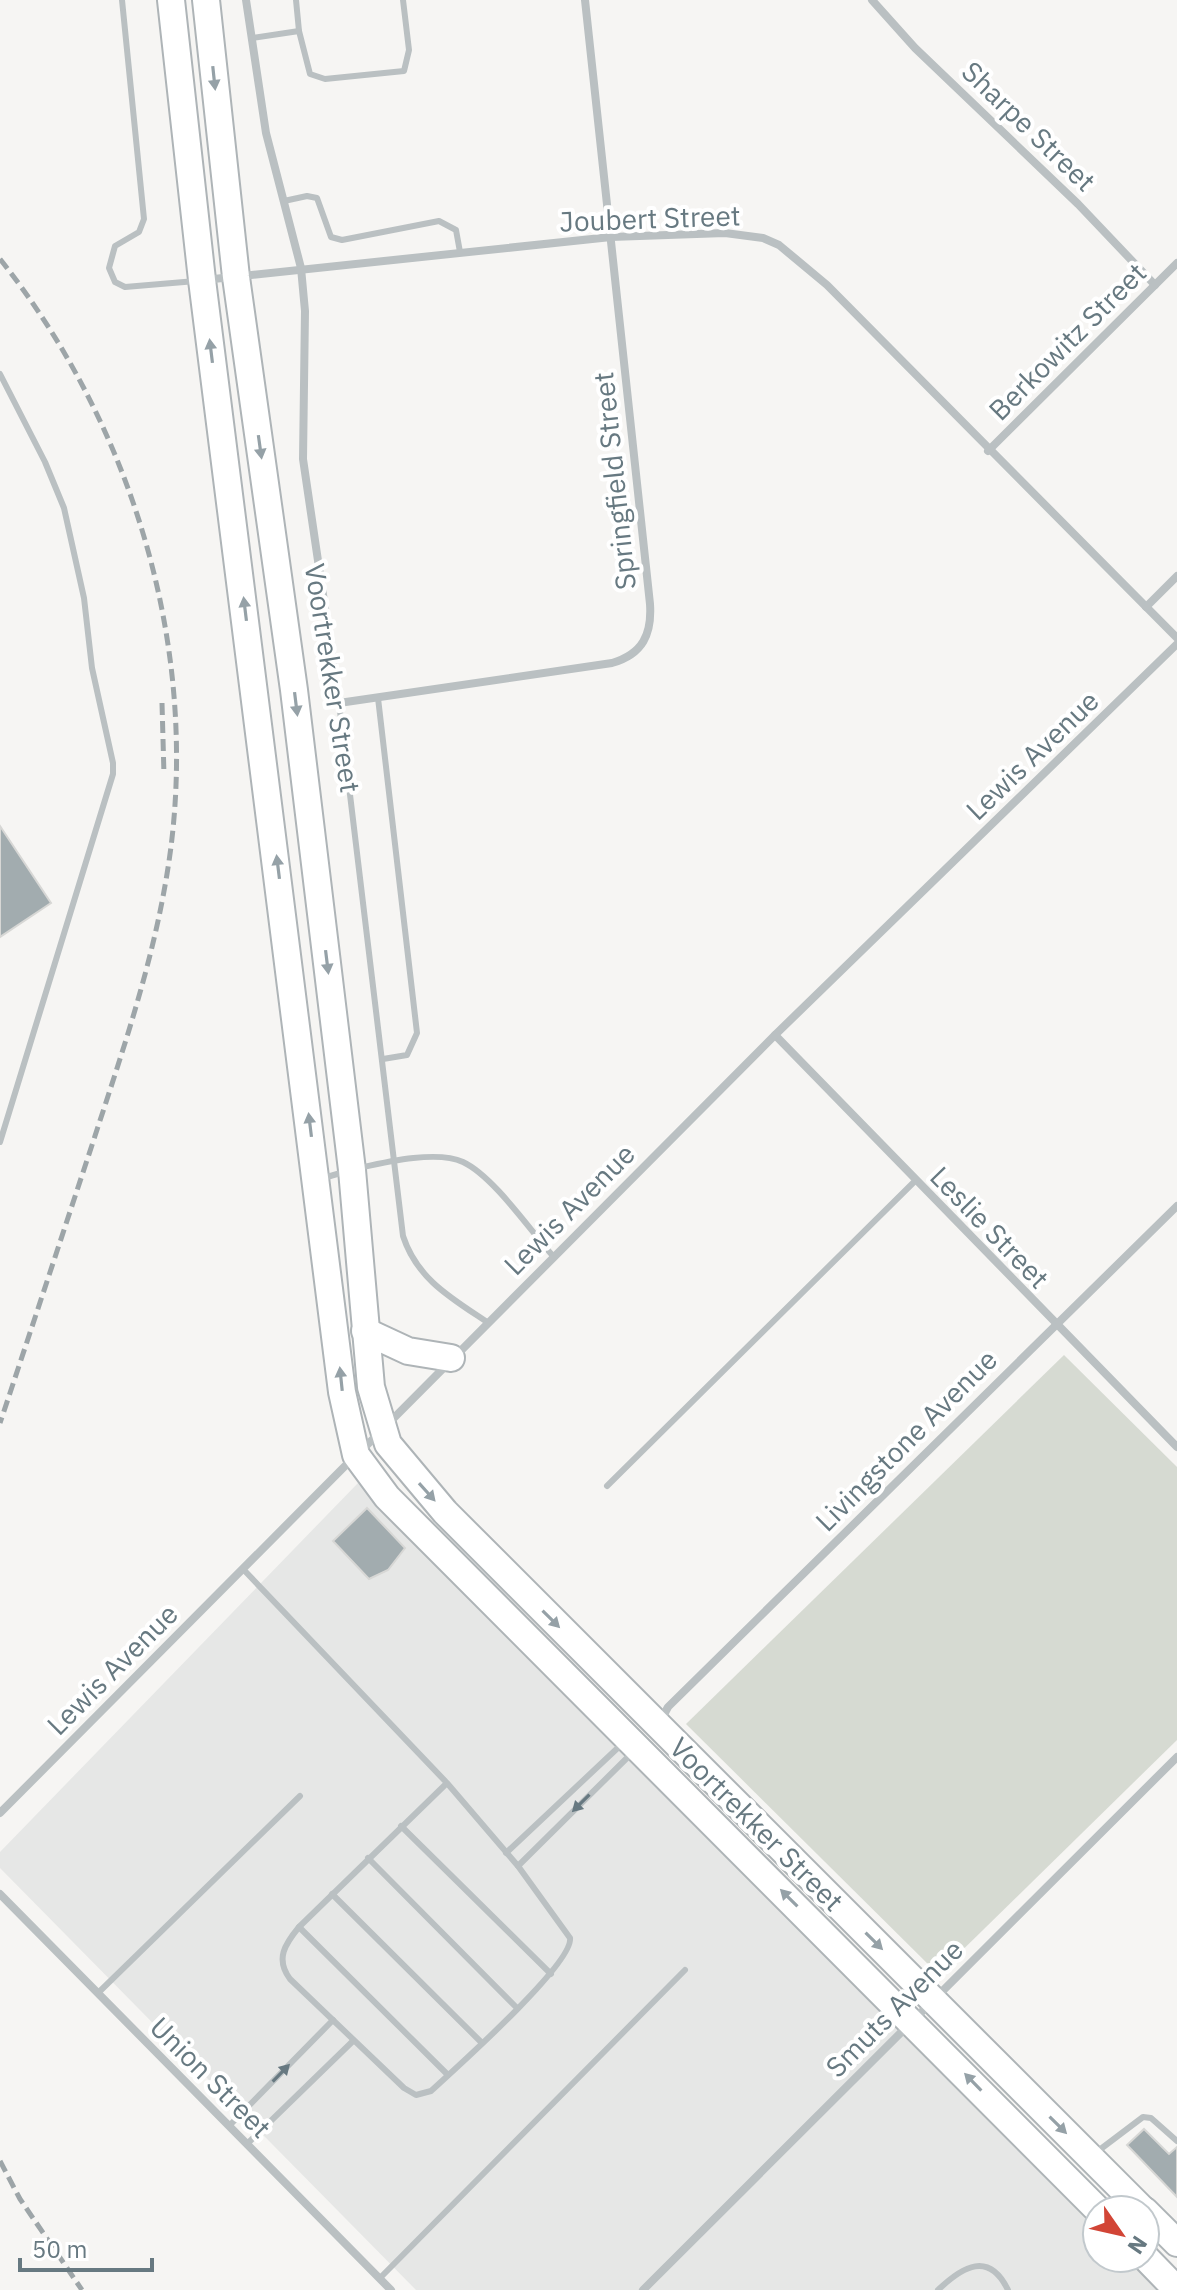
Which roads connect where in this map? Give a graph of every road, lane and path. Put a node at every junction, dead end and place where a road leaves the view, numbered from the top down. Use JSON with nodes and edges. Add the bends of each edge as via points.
{"nodes":[{"id":1,"x":122,"y":0,"type":"edge"},
{"id":2,"x":171,"y":0,"type":"edge"},
{"id":3,"x":206,"y":0,"type":"edge"},
{"id":4,"x":246,"y":0,"type":"edge"},
{"id":5,"x":296,"y":0,"type":"edge"},
{"id":6,"x":403,"y":0,"type":"edge"},
{"id":7,"x":585,"y":0,"type":"edge"},
{"id":8,"x":872,"y":0,"type":"edge"},
{"id":9,"x":299,"y":31,"type":"junction"},
{"id":10,"x":252,"y":38,"type":"junction"},
{"id":11,"x":284,"y":201,"type":"junction"},
{"id":12,"x":611,"y":237,"type":"junction"},
{"id":13,"x":460,"y":252,"type":"junction"},
{"id":14,"x":1177,"y":263,"type":"edge"},
{"id":15,"x":301,"y":268,"type":"junction"},
{"id":16,"x":236,"y":277,"type":"junction"},
{"id":17,"x":202,"y":280,"type":"junction"},
{"id":18,"x":1155,"y":285,"type":"junction"},
{"id":19,"x":0,"y":374,"type":"edge"},
{"id":20,"x":988,"y":451,"type":"junction"},
{"id":21,"x":1177,"y":576,"type":"edge"},
{"id":22,"x":1146,"y":607,"type":"junction"},
{"id":23,"x":1177,"y":638,"type":"edge"},
{"id":24,"x":1177,"y":644,"type":"edge"},
{"id":25,"x":378,"y":698,"type":"junction"},
{"id":26,"x":339,"y":703,"type":"junction"},
{"id":27,"x":302,"y":758,"type":"junction"},
{"id":28,"x":265,"y":763,"type":"junction"},
{"id":29,"x":775,"y":1035,"type":"junction"},
{"id":30,"x":383,"y":1059,"type":"junction"},
{"id":31,"x":0,"y":1142,"type":"edge"},
{"id":32,"x":396,"y":1160,"type":"junction"},
{"id":33,"x":352,"y":1170,"type":"junction"},
{"id":34,"x":317,"y":1180,"type":"junction"},
{"id":35,"x":915,"y":1181,"type":"junction"},
{"id":36,"x":1177,"y":1206,"type":"edge"},
{"id":37,"x":553,"y":1256,"type":"junction"},
{"id":38,"x":487,"y":1322,"type":"junction"},
{"id":39,"x":1054,"y":1325,"type":"junction"},
{"id":40,"x":365,"y":1331,"type":"junction"},
{"id":41,"x":451,"y":1358,"type":"junction"},
{"id":42,"x":381,"y":1430,"type":"junction"},
{"id":43,"x":1177,"y":1447,"type":"edge"},
{"id":44,"x":356,"y":1455,"type":"junction"},
{"id":45,"x":607,"y":1486,"type":"dead end"},
{"id":46,"x":243,"y":1569,"type":"junction"},
{"id":47,"x":658,"y":1716,"type":"junction"},
{"id":48,"x":632,"y":1743,"type":"junction"},
{"id":49,"x":1177,"y":1757,"type":"edge"},
{"id":50,"x":447,"y":1783,"type":"junction"},
{"id":51,"x":300,"y":1796,"type":"dead end"},
{"id":52,"x":0,"y":1813,"type":"edge"},
{"id":53,"x":401,"y":1826,"type":"junction"},
{"id":54,"x":506,"y":1853,"type":"junction"},
{"id":55,"x":368,"y":1858,"type":"junction"},
{"id":56,"x":518,"y":1866,"type":"junction"},
{"id":57,"x":0,"y":1894,"type":"edge"},
{"id":58,"x":332,"y":1894,"type":"junction"},
{"id":59,"x":299,"y":1927,"type":"junction"},
{"id":60,"x":685,"y":1970,"type":"dead end"},
{"id":61,"x":551,"y":1974,"type":"junction"},
{"id":62,"x":98,"y":1993,"type":"junction"},
{"id":63,"x":932,"y":2000,"type":"junction"},
{"id":64,"x":517,"y":2008,"type":"junction"},
{"id":65,"x":333,"y":2020,"type":"junction"},
{"id":66,"x":913,"y":2020,"type":"junction"},
{"id":67,"x":353,"y":2041,"type":"junction"},
{"id":68,"x":482,"y":2043,"type":"junction"},
{"id":69,"x":448,"y":2075,"type":"junction"},
{"id":70,"x":229,"y":2126,"type":"junction"},
{"id":71,"x":1177,"y":2141,"type":"edge"},
{"id":72,"x":247,"y":2144,"type":"junction"},
{"id":73,"x":1091,"y":2158,"type":"junction"},
{"id":74,"x":1082,"y":2194,"type":"edge"},
{"id":75,"x":1127,"y":2194,"type":"edge"},
{"id":76,"x":1161,"y":2274,"type":"edge"},
{"id":77,"x":380,"y":2278,"type":"junction"},
{"id":78,"x":391,"y":2290,"type":"edge"},
{"id":79,"x":643,"y":2290,"type":"edge"},
{"id":80,"x":938,"y":2290,"type":"edge"},
{"id":81,"x":1008,"y":2290,"type":"edge"},
{"id":82,"x":1177,"y":2290,"type":"edge"}],
"edges":[{"from":1,"to":17,"type":"lane","via":[[144,219],[139,232],[115,246],[109,268],[115,282],[125,287]]},
{"from":2,"to":17,"type":"main road"},
{"from":3,"to":16,"type":"main road","name":"Voortrekker Street","one_way":true},
{"from":4,"to":10,"type":"street","name":"Voortrekker Street"},
{"from":5,"to":9,"type":"lane"},
{"from":6,"to":9,"type":"lane","via":[[409,50],[404,71],[316,78],[310,74]]},
{"from":7,"to":12,"type":"street","name":"Springfield Street"},
{"from":8,"to":18,"type":"street","name":"Sharpe Street"},
{"from":9,"to":10,"type":"lane"},
{"from":10,"to":11,"type":"street","name":"Voortrekker Street","via":[[266,133]]},
{"from":11,"to":13,"type":"lane","via":[[317,198],[331,237],[342,240],[439,221],[456,230]]},
{"from":11,"to":15,"type":"street","name":"Voortrekker Street"},
{"from":12,"to":13,"type":"street","name":"Joubert Street"},
{"from":12,"to":20,"type":"street","name":"Joubert Street","via":[[735,234],[779,245],[827,285]]},
{"from":12,"to":25,"type":"street","name":"Springfield Street","via":[[649,633],[637,651],[612,663]]},
{"from":13,"to":15,"type":"street","name":"Joubert Street"},
{"from":14,"to":18,"type":"street","name":"Berkowitz Street"},
{"from":15,"to":16,"type":"street","name":"Joubert Street"},
{"from":15,"to":26,"type":"street","name":"Voortrekker Street","via":[[303,459]]},
{"from":16,"to":17,"type":"street","name":"Joubert Street"},
{"from":16,"to":27,"type":"main road","name":"Voortrekker Street","one_way":true},
{"from":28,"to":17,"type":"main road","one_way":true},
{"from":18,"to":20,"type":"street","name":"Berkowitz Street"},
{"from":19,"to":31,"type":"lane","via":[[64,508],[113,763]]},
{"from":20,"to":22,"type":"street","name":"Joubert Street"},
{"from":21,"to":22,"type":"street"},
{"from":22,"to":23,"type":"street","name":"Joubert Street"},
{"from":24,"to":29,"type":"street","name":"Lewis Avenue"},
{"from":25,"to":26,"type":"street","name":"Springfield Street"},
{"from":25,"to":30,"type":"lane","via":[[417,1033],[407,1055]]},
{"from":26,"to":30,"type":"lane","name":"Voortrekker Street"},
{"from":27,"to":28,"type":"main road"},
{"from":27,"to":33,"type":"main road","name":"Voortrekker Street","one_way":true},
{"from":34,"to":28,"type":"main road","one_way":true},
{"from":29,"to":35,"type":"street","name":"Leslie Street"},
{"from":29,"to":37,"type":"street","name":"Lewis Avenue"},
{"from":30,"to":32,"type":"lane","name":"Voortrekker Street"},
{"from":32,"to":33,"type":"lane"},
{"from":32,"to":37,"type":"lane","via":[[463,1162],[488,1182]]},
{"from":32,"to":38,"type":"lane","name":"Voortrekker Street","via":[[403,1236],[414,1264]]},
{"from":33,"to":34,"type":"lane"},
{"from":33,"to":40,"type":"main road","name":"Voortrekker Street"},
{"from":44,"to":34,"type":"main road","one_way":true,"via":[[342,1392]]},
{"from":35,"to":39,"type":"street","name":"Leslie Street"},
{"from":35,"to":45,"type":"lane"},
{"from":36,"to":39,"type":"street","name":"Livingstone Avenue"},
{"from":37,"to":38,"type":"street","name":"Lewis Avenue"},
{"from":38,"to":41,"type":"street","name":"Lewis Avenue"},
{"from":39,"to":43,"type":"street","name":"Leslie Street"},
{"from":39,"to":47,"type":"street","name":"Livingstone Avenue"},
{"from":40,"to":41,"type":"main road","via":[[408,1351]]},
{"from":40,"to":42,"type":"main road","name":"Voortrekker Street"},
{"from":41,"to":42,"type":"street","name":"Lewis Avenue"},
{"from":42,"to":44,"type":"street","name":"Lewis Avenue"},
{"from":42,"to":47,"type":"main road","name":"Voortrekker Street","one_way":true,"via":[[404,1468],[445,1512]]},
{"from":44,"to":46,"type":"street","name":"Lewis Avenue"},
{"from":44,"to":48,"type":"main road","name":"Voortrekker Street","via":[[387,1497]]},
{"from":46,"to":50,"type":"lane"},
{"from":46,"to":52,"type":"street","name":"Lewis Avenue"},
{"from":47,"to":48,"type":"lane","name":"Livingstone Avenue"},
{"from":47,"to":48,"type":"lane","name":"Livingstone Avenue"},
{"from":47,"to":63,"type":"main road","name":"Voortrekker Street","one_way":true},
{"from":48,"to":54,"type":"lane","name":"Livingstone Avenue"},
{"from":48,"to":56,"type":"lane","name":"Livingstone Avenue","one_way":true},
{"from":66,"to":48,"type":"main road","name":"Voortrekker Street","one_way":true},
{"from":49,"to":63,"type":"street","name":"Smuts Avenue"},
{"from":50,"to":53,"type":"lane"},
{"from":50,"to":54,"type":"lane"},
{"from":51,"to":62,"type":"lane"},
{"from":53,"to":55,"type":"lane"},
{"from":53,"to":61,"type":"lane"},
{"from":54,"to":56,"type":"lane"},
{"from":55,"to":58,"type":"lane"},
{"from":55,"to":64,"type":"lane"},
{"from":56,"to":61,"type":"lane","via":[[570,1938],[569,1952]]},
{"from":57,"to":62,"type":"street","name":"Union Street"},
{"from":58,"to":59,"type":"lane"},
{"from":58,"to":68,"type":"lane"},
{"from":59,"to":65,"type":"lane","via":[[286,1943],[282,1966]]},
{"from":59,"to":69,"type":"lane"},
{"from":60,"to":77,"type":"lane"},
{"from":61,"to":64,"type":"lane"},
{"from":62,"to":70,"type":"street","name":"Union Street"},
{"from":63,"to":66,"type":"street","name":"Smuts Avenue"},
{"from":63,"to":73,"type":"main road","name":"Voortrekker Street","one_way":true},
{"from":64,"to":68,"type":"lane"},
{"from":65,"to":67,"type":"lane"},
{"from":70,"to":65,"type":"lane","one_way":true},
{"from":74,"to":66,"type":"main road","name":"Voortrekker Street","one_way":true},
{"from":66,"to":79,"type":"street","name":"Smuts Avenue"},
{"from":67,"to":69,"type":"lane","via":[[416,2095],[431,2091]]},
{"from":67,"to":72,"type":"lane"},
{"from":68,"to":69,"type":"lane"},
{"from":70,"to":72,"type":"street","name":"Union Street"},
{"from":71,"to":73,"type":"lane","via":[[1161,2124],[1143,2117]]},
{"from":72,"to":77,"type":"street","name":"Union Street"},
{"from":73,"to":75,"type":"main road","name":"Voortrekker Street"},
{"from":76,"to":82,"type":"main road"},
{"from":77,"to":78,"type":"street","name":"Union Street"},
{"from":80,"to":81,"type":"lane","via":[[966,2267],[982,2265],[998,2273]]}]}
